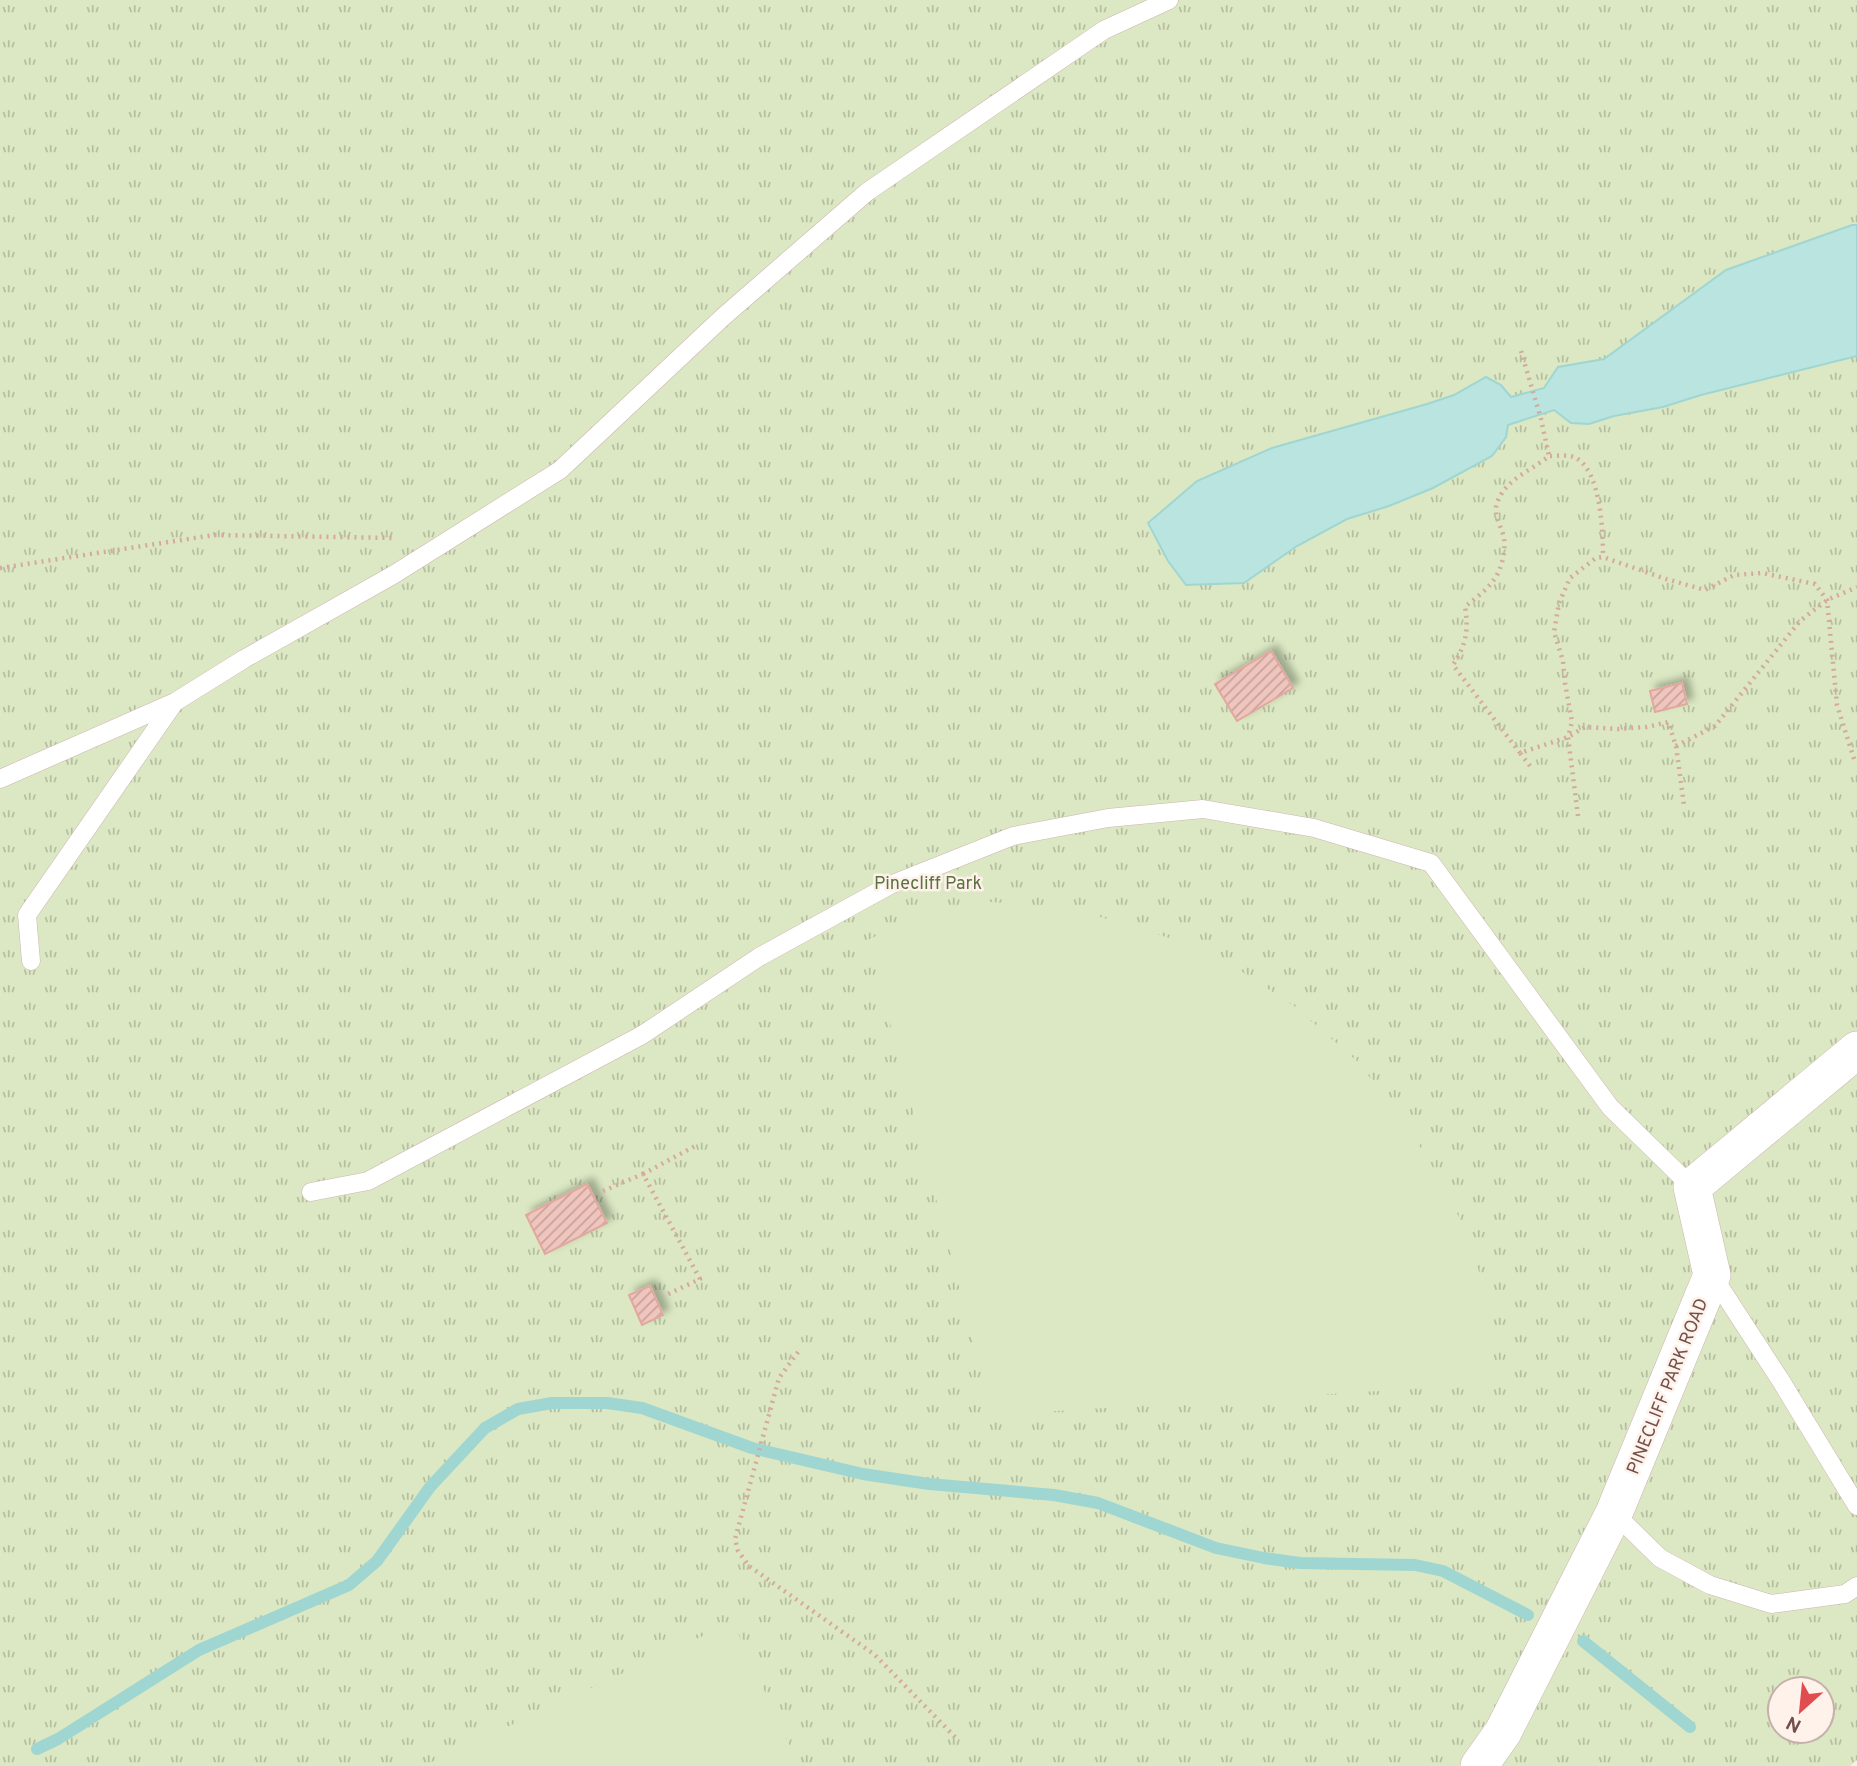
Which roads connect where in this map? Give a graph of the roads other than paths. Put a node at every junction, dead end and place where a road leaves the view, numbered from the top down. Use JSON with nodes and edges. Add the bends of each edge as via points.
{"nodes":[{"id":1,"x":1169,"y":0,"type":"edge"},
{"id":2,"x":175,"y":702,"type":"junction"},
{"id":3,"x":0,"y":779,"type":"edge"},
{"id":4,"x":31,"y":961,"type":"dead end"},
{"id":5,"x":1857,"y":1050,"type":"edge"},
{"id":6,"x":1692,"y":1187,"type":"junction"},
{"id":7,"x":312,"y":1192,"type":"dead end"},
{"id":8,"x":1712,"y":1275,"type":"junction"},
{"id":9,"x":1857,"y":1506,"type":"edge"},
{"id":10,"x":1614,"y":1513,"type":"junction"},
{"id":11,"x":1857,"y":1586,"type":"edge"},
{"id":12,"x":1479,"y":1766,"type":"edge"}],
"edges":[{"from":1,"to":2,"type":"lane","via":[[1104,30],[867,192],[723,317],[560,470],[393,575]]},
{"from":2,"to":3,"type":"lane"},
{"from":2,"to":4,"type":"lane","via":[[27,915]]},
{"from":5,"to":6,"type":"street"},
{"from":6,"to":7,"type":"lane","via":[[1610,1107],[1431,863],[1314,828],[1203,809],[1108,818],[1013,836],[890,886],[760,957],[642,1035],[368,1181]]},
{"from":6,"to":8,"type":"street","name":"PINECLIFF PARK ROAD"},
{"from":8,"to":9,"type":"lane"},
{"from":8,"to":10,"type":"street","name":"PINECLIFF PARK ROAD"},
{"from":10,"to":11,"type":"lane","via":[[1660,1558],[1710,1585],[1771,1604],[1845,1594]]},
{"from":10,"to":12,"type":"street","name":"PINECLIFF PARK ROAD","via":[[1503,1732]]}]}
